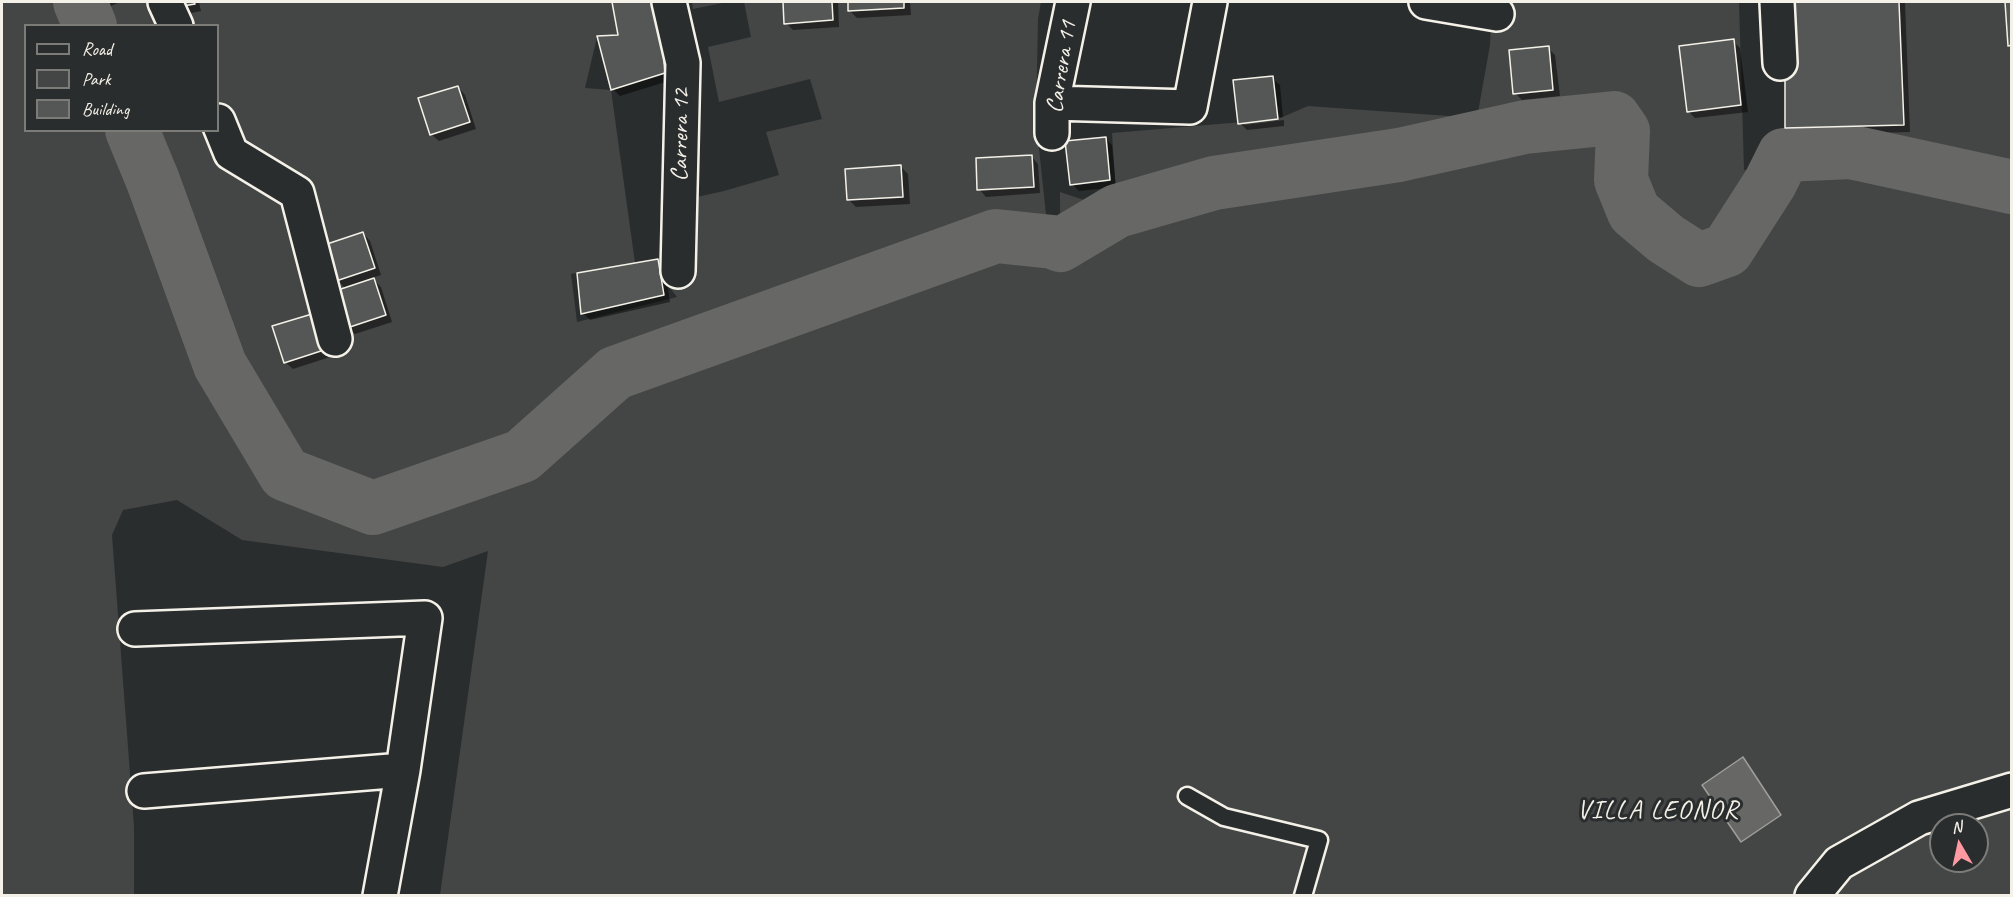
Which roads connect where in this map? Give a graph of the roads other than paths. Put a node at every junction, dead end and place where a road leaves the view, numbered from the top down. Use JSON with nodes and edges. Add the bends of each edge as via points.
{"nodes":[{"id":1,"x":165,"y":2,"type":"edge"},
{"id":2,"x":669,"y":2,"type":"edge"},
{"id":3,"x":1073,"y":2,"type":"edge"},
{"id":4,"x":1210,"y":2,"type":"edge"},
{"id":5,"x":1426,"y":2,"type":"edge"},
{"id":6,"x":1777,"y":2,"type":"edge"},
{"id":7,"x":1497,"y":14,"type":"dead end"},
{"id":8,"x":175,"y":24,"type":"edge"},
{"id":9,"x":1780,"y":63,"type":"dead end"},
{"id":10,"x":219,"y":123,"type":"edge"},
{"id":11,"x":678,"y":271,"type":"dead end"},
{"id":12,"x":334,"y":339,"type":"dead end"},
{"id":13,"x":135,"y":628,"type":"dead end"},
{"id":14,"x":404,"y":770,"type":"junction"},
{"id":15,"x":2012,"y":790,"type":"edge"},
{"id":16,"x":144,"y":791,"type":"dead end"},
{"id":17,"x":1187,"y":795,"type":"dead end"},
{"id":18,"x":380,"y":896,"type":"edge"},
{"id":19,"x":1304,"y":896,"type":"edge"},
{"id":20,"x":1812,"y":896,"type":"edge"}],
"edges":[{"from":1,"to":8,"type":"street"},
{"from":2,"to":11,"type":"street","name":"Carrera 12","via":[[683,63]]},
{"from":3,"to":4,"type":"street","name":"Carrera 11","via":[[1052,118],[1190,107]]},
{"from":5,"to":7,"type":"street"},
{"from":6,"to":9,"type":"street"},
{"from":10,"to":12,"type":"street","via":[[231,153],[297,193]]},
{"from":13,"to":14,"type":"street","via":[[425,618]]},
{"from":14,"to":16,"type":"street"},
{"from":14,"to":18,"type":"street"},
{"from":15,"to":20,"type":"street","via":[[1919,818],[1839,863]]},
{"from":17,"to":19,"type":"lane","via":[[1224,817],[1319,840]]}]}
